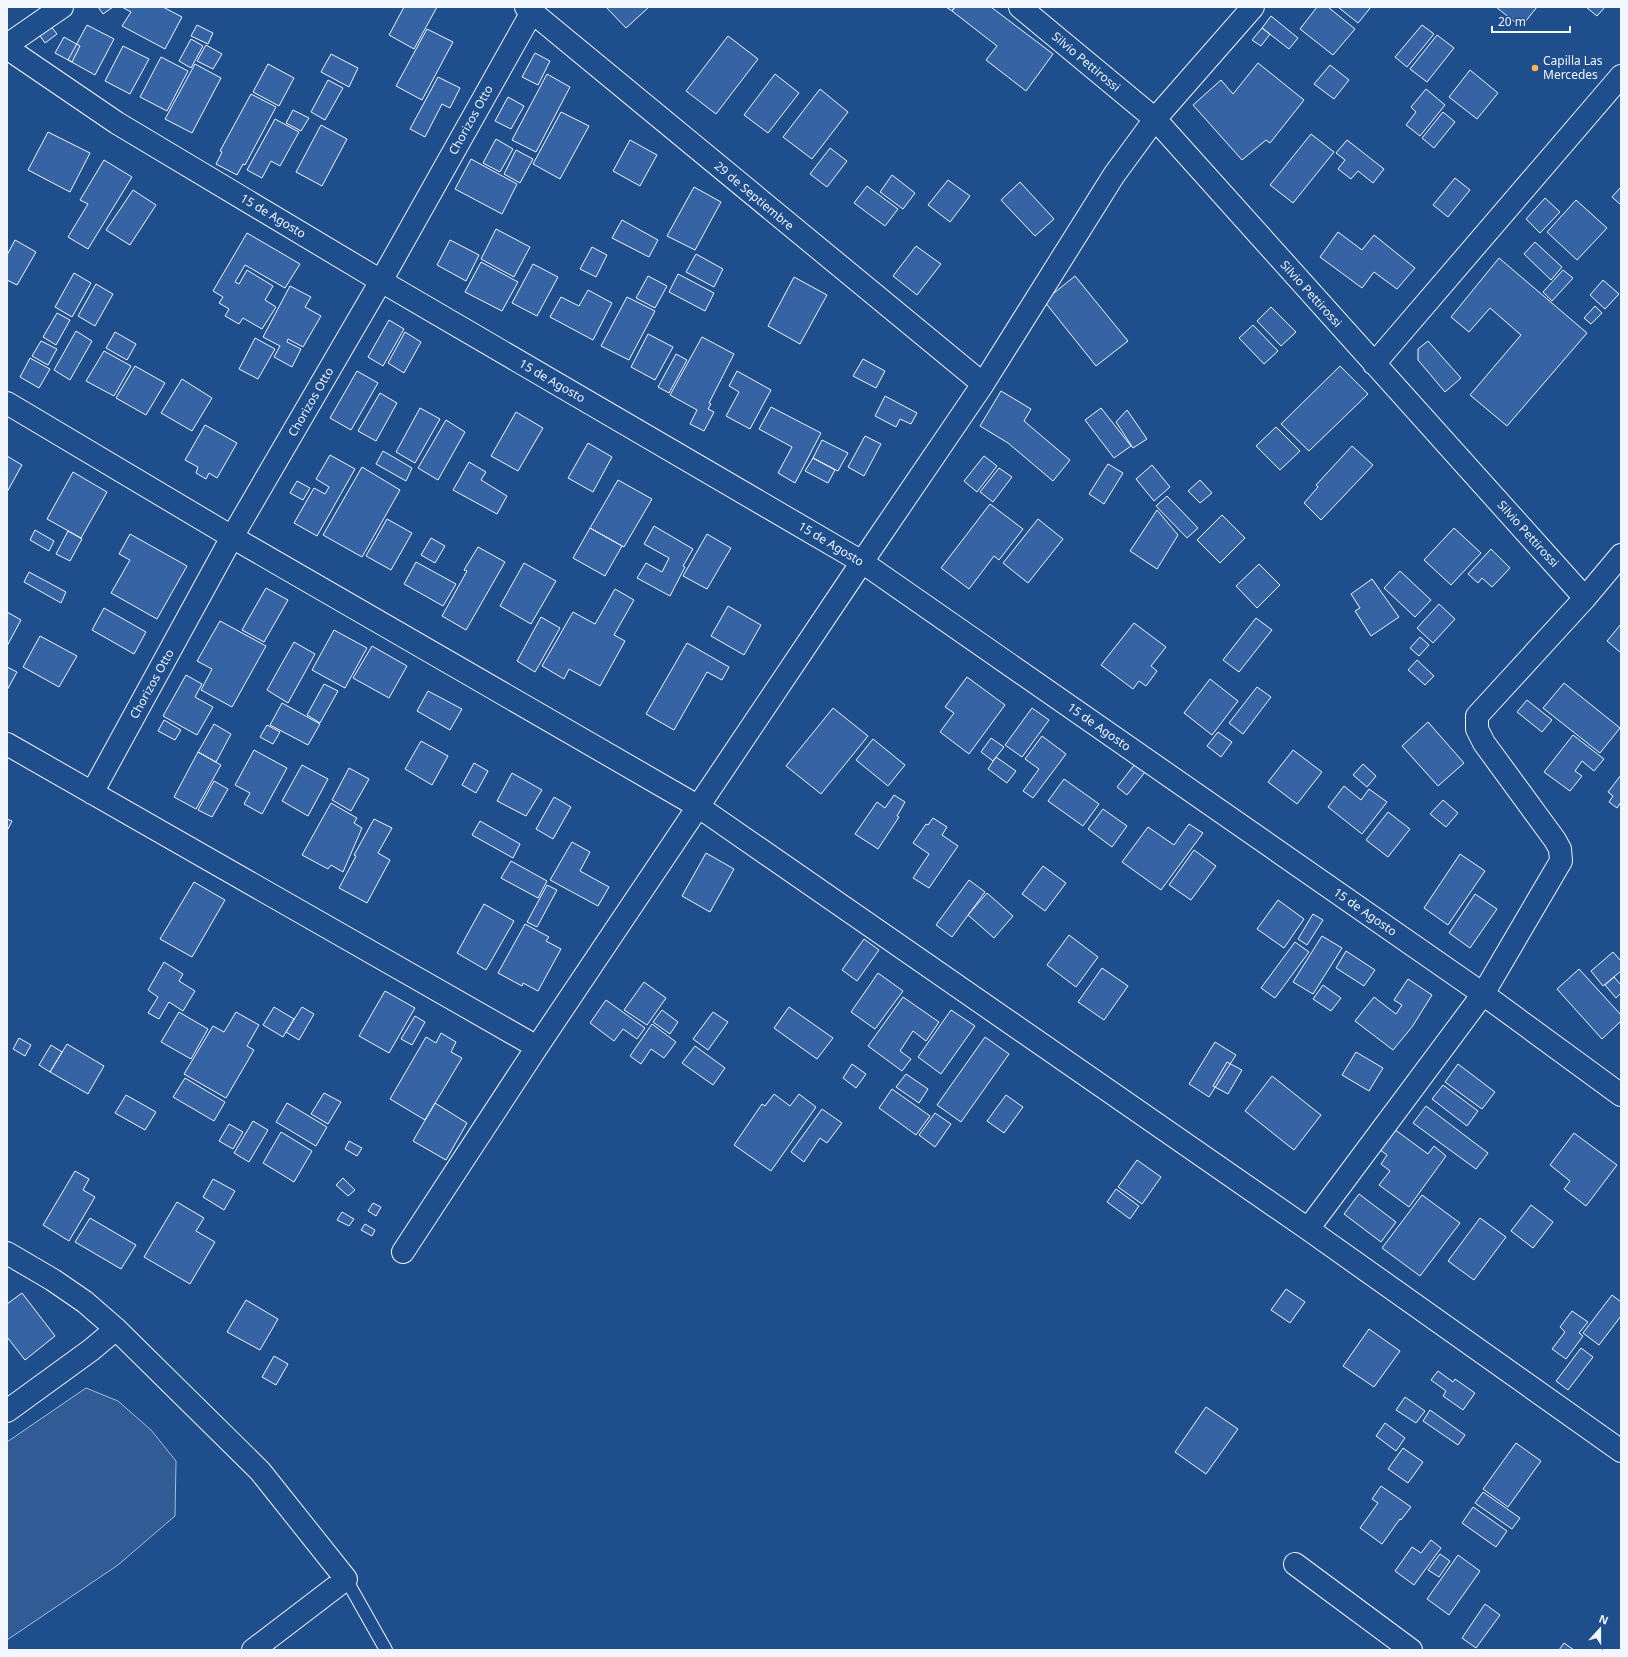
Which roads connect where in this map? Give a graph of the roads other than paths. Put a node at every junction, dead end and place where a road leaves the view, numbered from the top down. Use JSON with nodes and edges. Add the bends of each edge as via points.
{"nodes":[{"id":1,"x":62,"y":7,"type":"edge"},
{"id":2,"x":1020,"y":7,"type":"edge"},
{"id":3,"x":1254,"y":7,"type":"edge"},
{"id":4,"x":529,"y":9,"type":"edge"},
{"id":5,"x":7,"y":47,"type":"edge"},
{"id":6,"x":1621,"y":76,"type":"edge"},
{"id":7,"x":1155,"y":119,"type":"junction"},
{"id":8,"x":381,"y":281,"type":"junction"},
{"id":9,"x":1374,"y":364,"type":"junction"},
{"id":10,"x":983,"y":384,"type":"junction"},
{"id":11,"x":7,"y":403,"type":"edge"},
{"id":12,"x":232,"y":537,"type":"junction"},
{"id":13,"x":1621,"y":555,"type":"edge"},
{"id":14,"x":862,"y":562,"type":"junction"},
{"id":15,"x":1585,"y":598,"type":"junction"},
{"id":16,"x":7,"y":744,"type":"edge"},
{"id":17,"x":92,"y":793,"type":"junction"},
{"id":18,"x":699,"y":807,"type":"junction"},
{"id":19,"x":1483,"y":994,"type":"junction"},
{"id":20,"x":537,"y":1047,"type":"junction"},
{"id":21,"x":1621,"y":1095,"type":"edge"},
{"id":22,"x":1308,"y":1229,"type":"junction"},
{"id":23,"x":403,"y":1252,"type":"dead end"},
{"id":24,"x":7,"y":1253,"type":"edge"},
{"id":25,"x":116,"y":1329,"type":"junction"},
{"id":26,"x":7,"y":1411,"type":"edge"},
{"id":27,"x":1621,"y":1451,"type":"edge"},
{"id":28,"x":1295,"y":1564,"type":"dead end"},
{"id":29,"x":346,"y":1579,"type":"junction"},
{"id":30,"x":253,"y":1650,"type":"edge"},
{"id":31,"x":386,"y":1650,"type":"edge"},
{"id":32,"x":1411,"y":1650,"type":"edge"}],
"edges":[{"from":1,"to":5,"type":"street"},
{"from":2,"to":7,"type":"street","name":"Silvio Pettirossi"},
{"from":3,"to":7,"type":"street"},
{"from":4,"to":8,"type":"street","name":"Chorizos Otto"},
{"from":4,"to":10,"type":"street","name":"29 de Septiembre"},
{"from":5,"to":8,"type":"street","name":"15 de Agosto","via":[[117,123]]},
{"from":6,"to":9,"type":"street"},
{"from":7,"to":9,"type":"street","name":"Silvio Pettirossi"},
{"from":7,"to":10,"type":"street","via":[[1114,175]]},
{"from":8,"to":12,"type":"street","name":"Chorizos Otto"},
{"from":8,"to":14,"type":"street","name":"15 de Agosto"},
{"from":9,"to":15,"type":"street","name":"Silvio Pettirossi"},
{"from":10,"to":14,"type":"street"},
{"from":11,"to":12,"type":"street"},
{"from":12,"to":17,"type":"street","name":"Chorizos Otto"},
{"from":12,"to":18,"type":"street"},
{"from":13,"to":15,"type":"street"},
{"from":14,"to":18,"type":"street"},
{"from":14,"to":19,"type":"street","name":"15 de Agosto"},
{"from":15,"to":19,"type":"street","via":[[1477,716],[1477,729],[1484,743],[1555,840],[1560,849],[1561,861]]},
{"from":16,"to":17,"type":"street"},
{"from":17,"to":20,"type":"street"},
{"from":18,"to":20,"type":"street"},
{"from":18,"to":22,"type":"street"},
{"from":19,"to":21,"type":"street","name":"15 de Agosto"},
{"from":19,"to":22,"type":"street"},
{"from":20,"to":23,"type":"street"},
{"from":22,"to":27,"type":"street"},
{"from":24,"to":25,"type":"street","via":[[85,1302]]},
{"from":25,"to":26,"type":"street"},
{"from":25,"to":29,"type":"street","via":[[260,1471]]},
{"from":28,"to":32,"type":"street"},
{"from":29,"to":30,"type":"street"},
{"from":29,"to":31,"type":"lane"}]}
